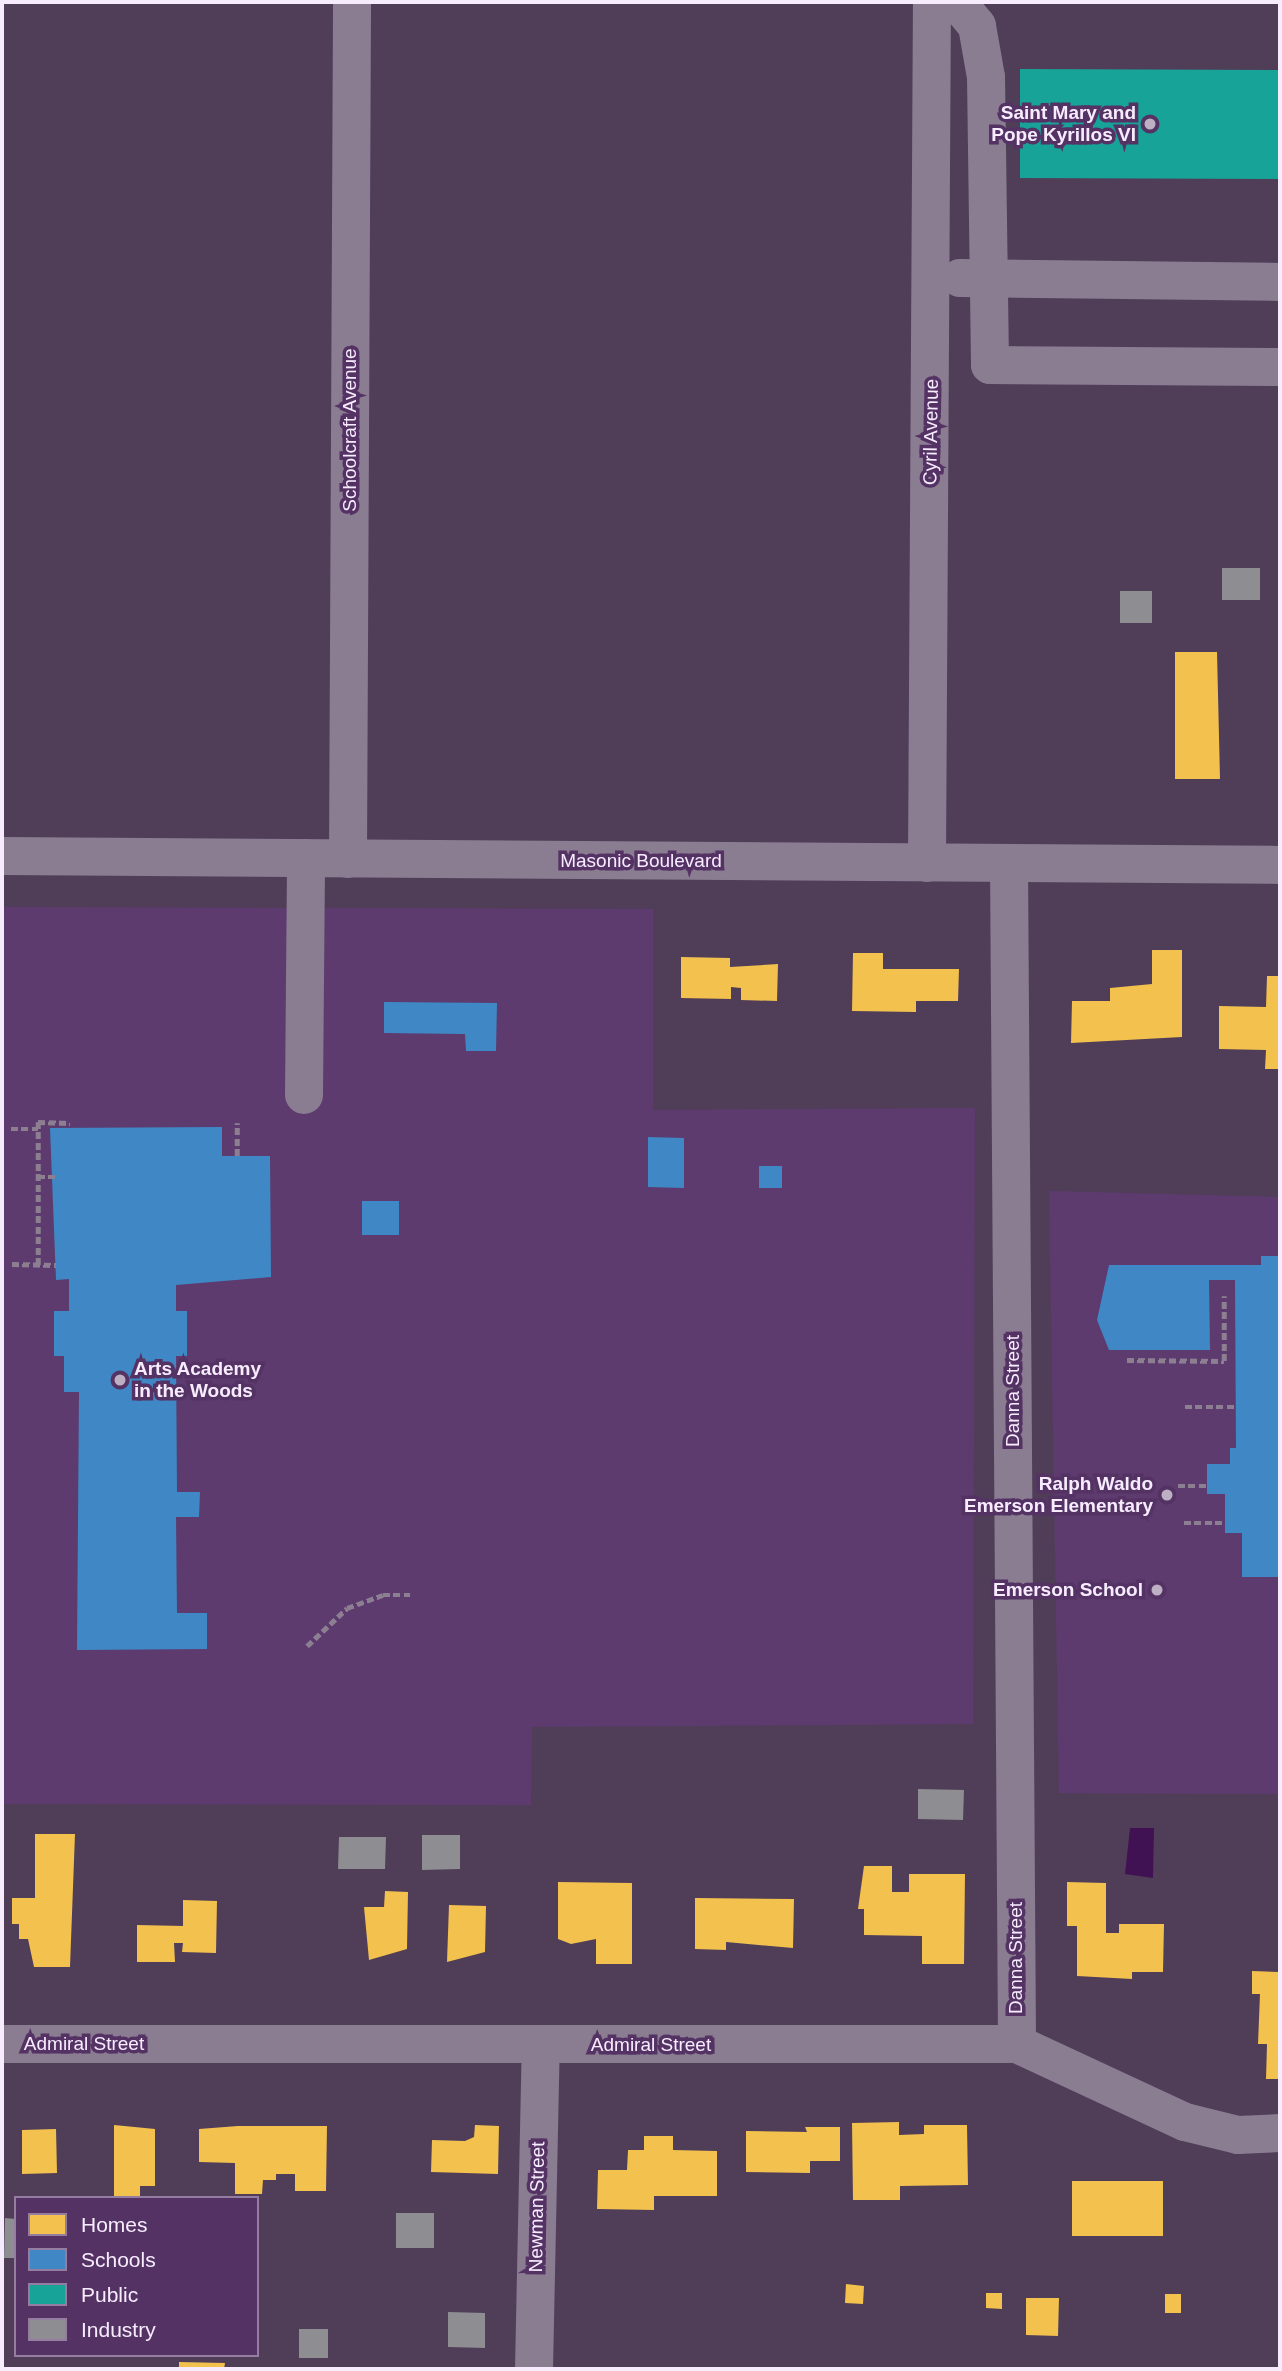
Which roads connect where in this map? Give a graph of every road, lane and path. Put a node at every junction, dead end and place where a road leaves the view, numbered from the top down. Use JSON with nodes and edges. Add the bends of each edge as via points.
{"nodes":[{"id":1,"x":352,"y":2,"type":"edge"},
{"id":2,"x":932,"y":2,"type":"edge"},
{"id":3,"x":957,"y":2,"type":"edge"},
{"id":4,"x":933,"y":277,"type":"junction"},
{"id":5,"x":986,"y":278,"type":"junction"},
{"id":6,"x":1280,"y":282,"type":"edge"},
{"id":7,"x":1280,"y":367,"type":"edge"},
{"id":8,"x":2,"y":856,"type":"edge"},
{"id":9,"x":306,"y":858,"type":"junction"},
{"id":10,"x":348,"y":859,"type":"junction"},
{"id":11,"x":927,"y":863,"type":"junction"},
{"id":12,"x":1009,"y":863,"type":"junction"},
{"id":13,"x":1280,"y":865,"type":"edge"},
{"id":14,"x":304,"y":1095,"type":"dead end"},
{"id":15,"x":70,"y":1123,"type":"dead end"},
{"id":16,"x":237,"y":1123,"type":"dead end"},
{"id":17,"x":11,"y":1129,"type":"dead end"},
{"id":18,"x":38,"y":1129,"type":"junction"},
{"id":19,"x":237,"y":1156,"type":"dead end"},
{"id":20,"x":38,"y":1177,"type":"junction"},
{"id":21,"x":55,"y":1177,"type":"dead end"},
{"id":22,"x":12,"y":1264,"type":"dead end"},
{"id":23,"x":38,"y":1265,"type":"junction"},
{"id":24,"x":56,"y":1265,"type":"dead end"},
{"id":25,"x":1224,"y":1296,"type":"dead end"},
{"id":26,"x":1127,"y":1360,"type":"dead end"},
{"id":27,"x":176,"y":1368,"type":"dead end"},
{"id":28,"x":212,"y":1368,"type":"dead end"},
{"id":29,"x":1185,"y":1407,"type":"dead end"},
{"id":30,"x":1236,"y":1407,"type":"dead end"},
{"id":31,"x":1178,"y":1486,"type":"dead end"},
{"id":32,"x":1207,"y":1486,"type":"dead end"},
{"id":33,"x":1184,"y":1523,"type":"dead end"},
{"id":34,"x":1225,"y":1523,"type":"dead end"},
{"id":35,"x":410,"y":1595,"type":"dead end"},
{"id":36,"x":307,"y":1646,"type":"dead end"},
{"id":37,"x":2,"y":2044,"type":"edge"},
{"id":38,"x":1017,"y":2044,"type":"junction"},
{"id":39,"x":541,"y":2045,"type":"junction"},
{"id":40,"x":1280,"y":2133,"type":"edge"},
{"id":41,"x":534,"y":2369,"type":"edge"}],
"edges":[{"from":1,"to":10,"type":"street","name":"Schoolcraft Avenue"},
{"from":2,"to":4,"type":"street","name":"Cyril Avenue"},
{"from":3,"to":5,"type":"street","via":[[976,26],[986,78]]},
{"from":4,"to":5,"type":"street"},
{"from":4,"to":11,"type":"street","name":"Cyril Avenue"},
{"from":5,"to":6,"type":"street"},
{"from":5,"to":7,"type":"street","via":[[990,365]]},
{"from":8,"to":9,"type":"street","name":"Masonic Boulevard"},
{"from":9,"to":10,"type":"street","name":"Masonic Boulevard"},
{"from":9,"to":14,"type":"street"},
{"from":10,"to":11,"type":"street","name":"Masonic Boulevard"},
{"from":11,"to":12,"type":"street","name":"Masonic Boulevard"},
{"from":12,"to":13,"type":"street","name":"Masonic Boulevard"},
{"from":12,"to":38,"type":"street","name":"Danna Street"},
{"from":15,"to":18,"type":"path","via":[[38,1122]]},
{"from":16,"to":19,"type":"path"},
{"from":17,"to":18,"type":"path"},
{"from":18,"to":20,"type":"path"},
{"from":20,"to":21,"type":"path"},
{"from":20,"to":23,"type":"path"},
{"from":22,"to":23,"type":"path"},
{"from":23,"to":24,"type":"path"},
{"from":25,"to":26,"type":"path","via":[[1224,1361]]},
{"from":27,"to":28,"type":"path"},
{"from":29,"to":30,"type":"path"},
{"from":31,"to":32,"type":"path"},
{"from":33,"to":34,"type":"path"},
{"from":35,"to":36,"type":"path","via":[[383,1595],[347,1608]]},
{"from":37,"to":39,"type":"street","name":"Admiral Street"},
{"from":38,"to":39,"type":"street","name":"Admiral Street"},
{"from":38,"to":40,"type":"street","name":"Admiral Street","via":[[1185,2122],[1238,2135]]},
{"from":39,"to":41,"type":"street","name":"Newman Street"}]}
